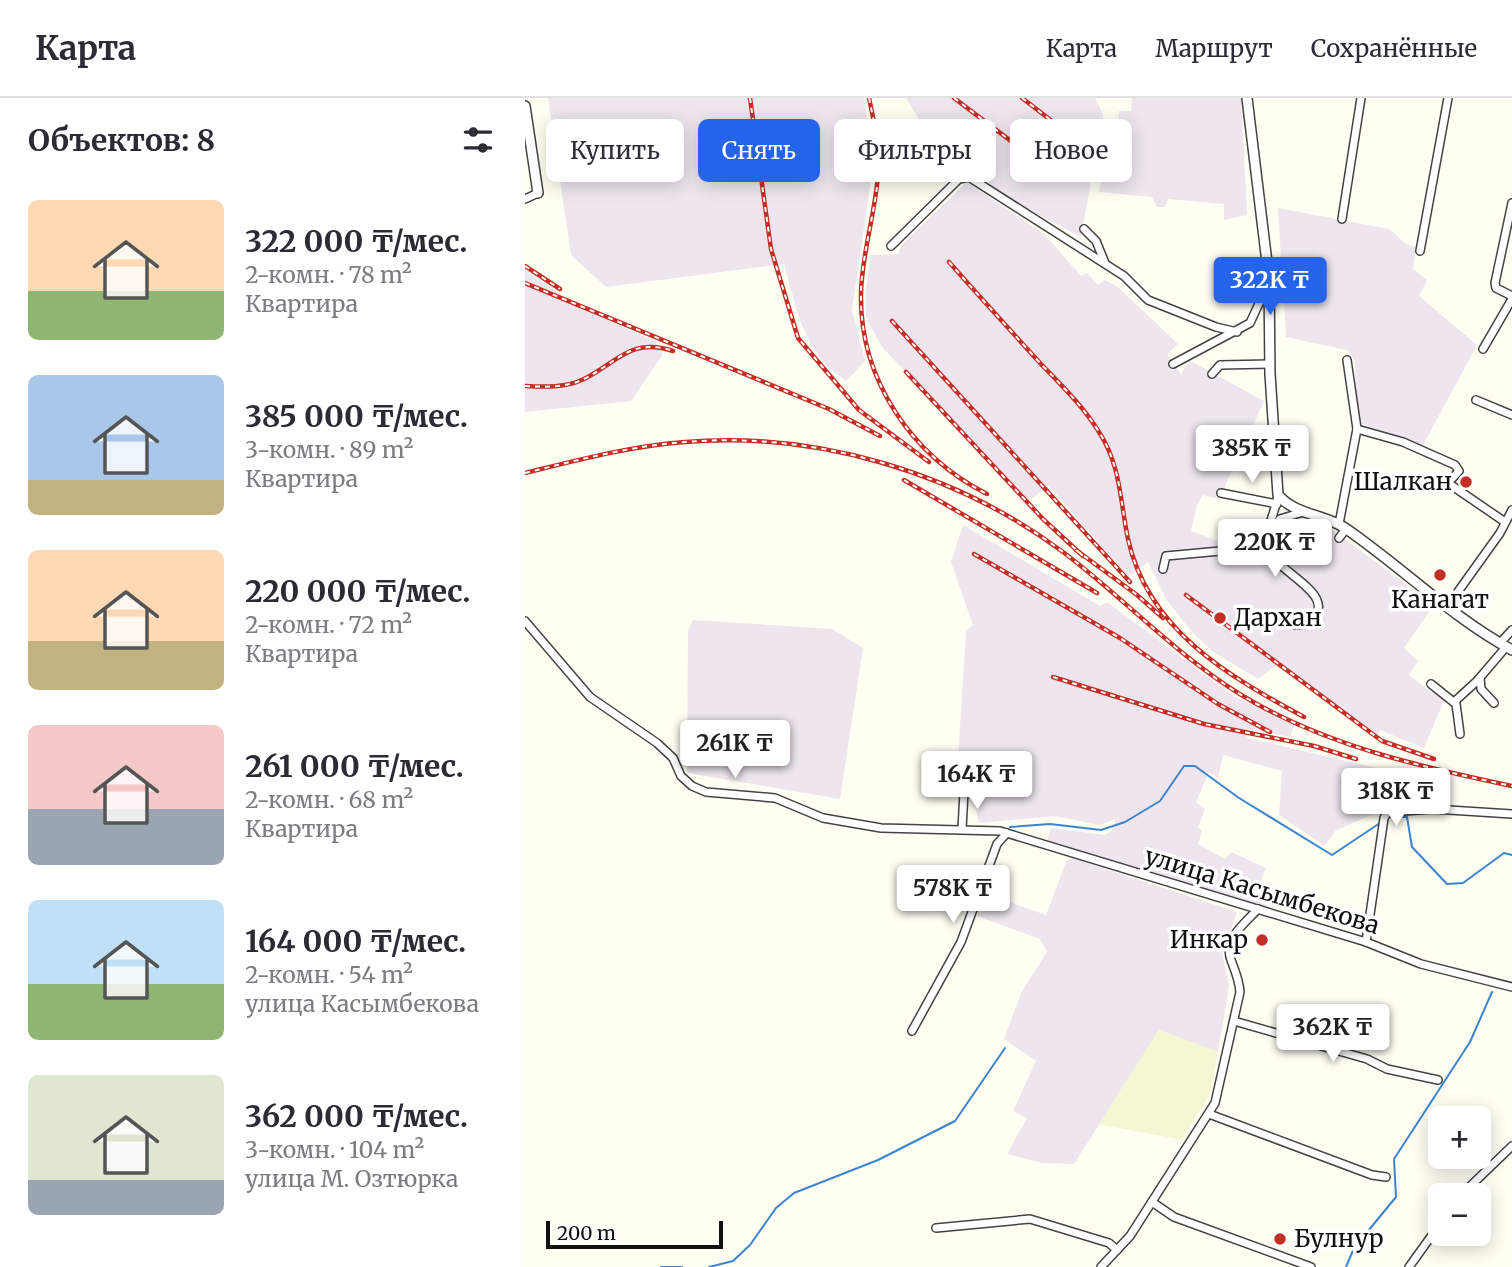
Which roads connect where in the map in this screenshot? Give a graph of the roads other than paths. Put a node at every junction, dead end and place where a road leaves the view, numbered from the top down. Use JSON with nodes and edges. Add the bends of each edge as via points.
{"nodes":[{"id":1,"x":1247,"y":98,"type":"edge"},
{"id":2,"x":1361,"y":98,"type":"edge"},
{"id":3,"x":1448,"y":98,"type":"edge"},
{"id":4,"x":525,"y":106,"type":"edge"},
{"id":5,"x":538,"y":193,"type":"joint"},
{"id":6,"x":525,"y":199,"type":"edge"},
{"id":7,"x":1512,"y":203,"type":"edge"},
{"id":8,"x":1342,"y":219,"type":"dead end"},
{"id":9,"x":1084,"y":229,"type":"dead end"},
{"id":10,"x":891,"y":246,"type":"dead end"},
{"id":11,"x":1420,"y":251,"type":"dead end"},
{"id":12,"x":1105,"y":263,"type":"junction"},
{"id":13,"x":1269,"y":279,"type":"junction"},
{"id":14,"x":1512,"y":297,"type":"edge"},
{"id":15,"x":1237,"y":332,"type":"junction"},
{"id":16,"x":1483,"y":349,"type":"dead end"},
{"id":17,"x":1347,"y":360,"type":"dead end"},
{"id":18,"x":1173,"y":364,"type":"dead end"},
{"id":19,"x":1270,"y":364,"type":"junction"},
{"id":20,"x":1212,"y":374,"type":"dead end"},
{"id":21,"x":1476,"y":400,"type":"dead end"},
{"id":22,"x":1512,"y":415,"type":"edge"},
{"id":23,"x":1357,"y":429,"type":"junction"},
{"id":24,"x":1221,"y":493,"type":"dead end"},
{"id":25,"x":1277,"y":500,"type":"junction"},
{"id":26,"x":1512,"y":510,"type":"edge"},
{"id":27,"x":1304,"y":511,"type":"junction"},
{"id":28,"x":1504,"y":522,"type":"junction"},
{"id":29,"x":1343,"y":526,"type":"junction"},
{"id":30,"x":1270,"y":532,"type":"junction"},
{"id":31,"x":1339,"y":538,"type":"dead end"},
{"id":32,"x":1163,"y":569,"type":"dead end"},
{"id":33,"x":1447,"y":607,"type":"junction"},
{"id":34,"x":1288,"y":620,"type":"dead end"},
{"id":35,"x":525,"y":621,"type":"edge"},
{"id":36,"x":1512,"y":630,"type":"edge"},
{"id":37,"x":1506,"y":647,"type":"edge"},
{"id":38,"x":1479,"y":678,"type":"junction"},
{"id":39,"x":1431,"y":684,"type":"dead end"},
{"id":40,"x":1454,"y":702,"type":"junction"},
{"id":41,"x":1494,"y":703,"type":"dead end"},
{"id":42,"x":1460,"y":734,"type":"dead end"},
{"id":43,"x":964,"y":792,"type":"dead end"},
{"id":44,"x":1512,"y":814,"type":"edge"},
{"id":45,"x":962,"y":829,"type":"junction"},
{"id":46,"x":1004,"y":832,"type":"junction"},
{"id":47,"x":1258,"y":909,"type":"junction"},
{"id":48,"x":1366,"y":942,"type":"junction"},
{"id":49,"x":1512,"y":987,"type":"edge"},
{"id":50,"x":1234,"y":1021,"type":"junction"},
{"id":51,"x":912,"y":1031,"type":"dead end"},
{"id":52,"x":1437,"y":1080,"type":"dead end"},
{"id":53,"x":1209,"y":1114,"type":"junction"},
{"id":54,"x":1512,"y":1146,"type":"edge"},
{"id":55,"x":1386,"y":1177,"type":"dead end"},
{"id":56,"x":1473,"y":1183,"type":"edge"},
{"id":57,"x":1152,"y":1202,"type":"junction"},
{"id":58,"x":936,"y":1228,"type":"dead end"},
{"id":59,"x":1428,"y":1241,"type":"edge"},
{"id":60,"x":1117,"y":1250,"type":"junction"},
{"id":61,"x":1101,"y":1267,"type":"edge"},
{"id":62,"x":1311,"y":1267,"type":"edge"},
{"id":63,"x":1409,"y":1267,"type":"edge"}],
"edges":[{"from":1,"to":13,"type":"street"},
{"from":2,"to":8,"type":"street"},
{"from":3,"to":11,"type":"street"},
{"from":4,"to":5,"type":"street"},
{"from":5,"to":6,"type":"street"},
{"from":7,"to":14,"type":"street","via":[[1495,283]]},
{"from":9,"to":12,"type":"street","via":[[1096,241]]},
{"from":10,"to":12,"type":"street","via":[[960,179],[968,177]]},
{"from":12,"to":15,"type":"street","via":[[1148,300]]},
{"from":13,"to":15,"type":"street","via":[[1250,323]]},
{"from":13,"to":19,"type":"street"},
{"from":14,"to":16,"type":"street"},
{"from":15,"to":18,"type":"street"},
{"from":17,"to":23,"type":"street"},
{"from":19,"to":20,"type":"street","via":[[1220,365]]},
{"from":19,"to":25,"type":"street"},
{"from":21,"to":22,"type":"street"},
{"from":23,"to":28,"type":"street","via":[[1403,442],[1455,465],[1459,471],[1448,483]]},
{"from":23,"to":29,"type":"street"},
{"from":24,"to":25,"type":"street"},
{"from":25,"to":27,"type":"street"},
{"from":25,"to":30,"type":"street"},
{"from":26,"to":28,"type":"street"},
{"from":27,"to":29,"type":"street"},
{"from":27,"to":30,"type":"street","via":[[1280,519]]},
{"from":28,"to":33,"type":"street"},
{"from":29,"to":31,"type":"street"},
{"from":29,"to":33,"type":"street"},
{"from":30,"to":32,"type":"street","via":[[1242,549],[1166,556]]},
{"from":30,"to":34,"type":"street","via":[[1267,546],[1271,555],[1319,604],[1307,624]]},
{"from":33,"to":37,"type":"street"},
{"from":35,"to":45,"type":"street","name":"улица Касымбекова","via":[[590,696],[657,743],[692,786],[706,792],[775,798],[848,824]]},
{"from":36,"to":37,"type":"street"},
{"from":37,"to":38,"type":"street"},
{"from":38,"to":40,"type":"street"},
{"from":38,"to":41,"type":"street","via":[[1481,689]]},
{"from":39,"to":40,"type":"street"},
{"from":40,"to":42,"type":"street"},
{"from":43,"to":45,"type":"street"},
{"from":44,"to":48,"type":"street","via":[[1433,809],[1388,812]]},
{"from":45,"to":46,"type":"street","name":"улица Касымбекова"},
{"from":46,"to":47,"type":"street","name":"улица Касымбекова"},
{"from":46,"to":51,"type":"street","via":[[961,942]]},
{"from":47,"to":48,"type":"street","name":"улица Касымбекова"},
{"from":47,"to":50,"type":"street","via":[[1236,931],[1230,946],[1240,992]]},
{"from":48,"to":49,"type":"street","name":"улица Касымбекова","via":[[1422,964]]},
{"from":50,"to":52,"type":"street"},
{"from":50,"to":53,"type":"street","via":[[1220,1091]]},
{"from":53,"to":55,"type":"street"},
{"from":53,"to":57,"type":"street"},
{"from":54,"to":56,"type":"street"},
{"from":57,"to":60,"type":"street"},
{"from":57,"to":62,"type":"street","via":[[1174,1217]]},
{"from":58,"to":60,"type":"street","via":[[1030,1219],[1109,1242]]},
{"from":59,"to":63,"type":"street"},
{"from":60,"to":61,"type":"street"}]}
